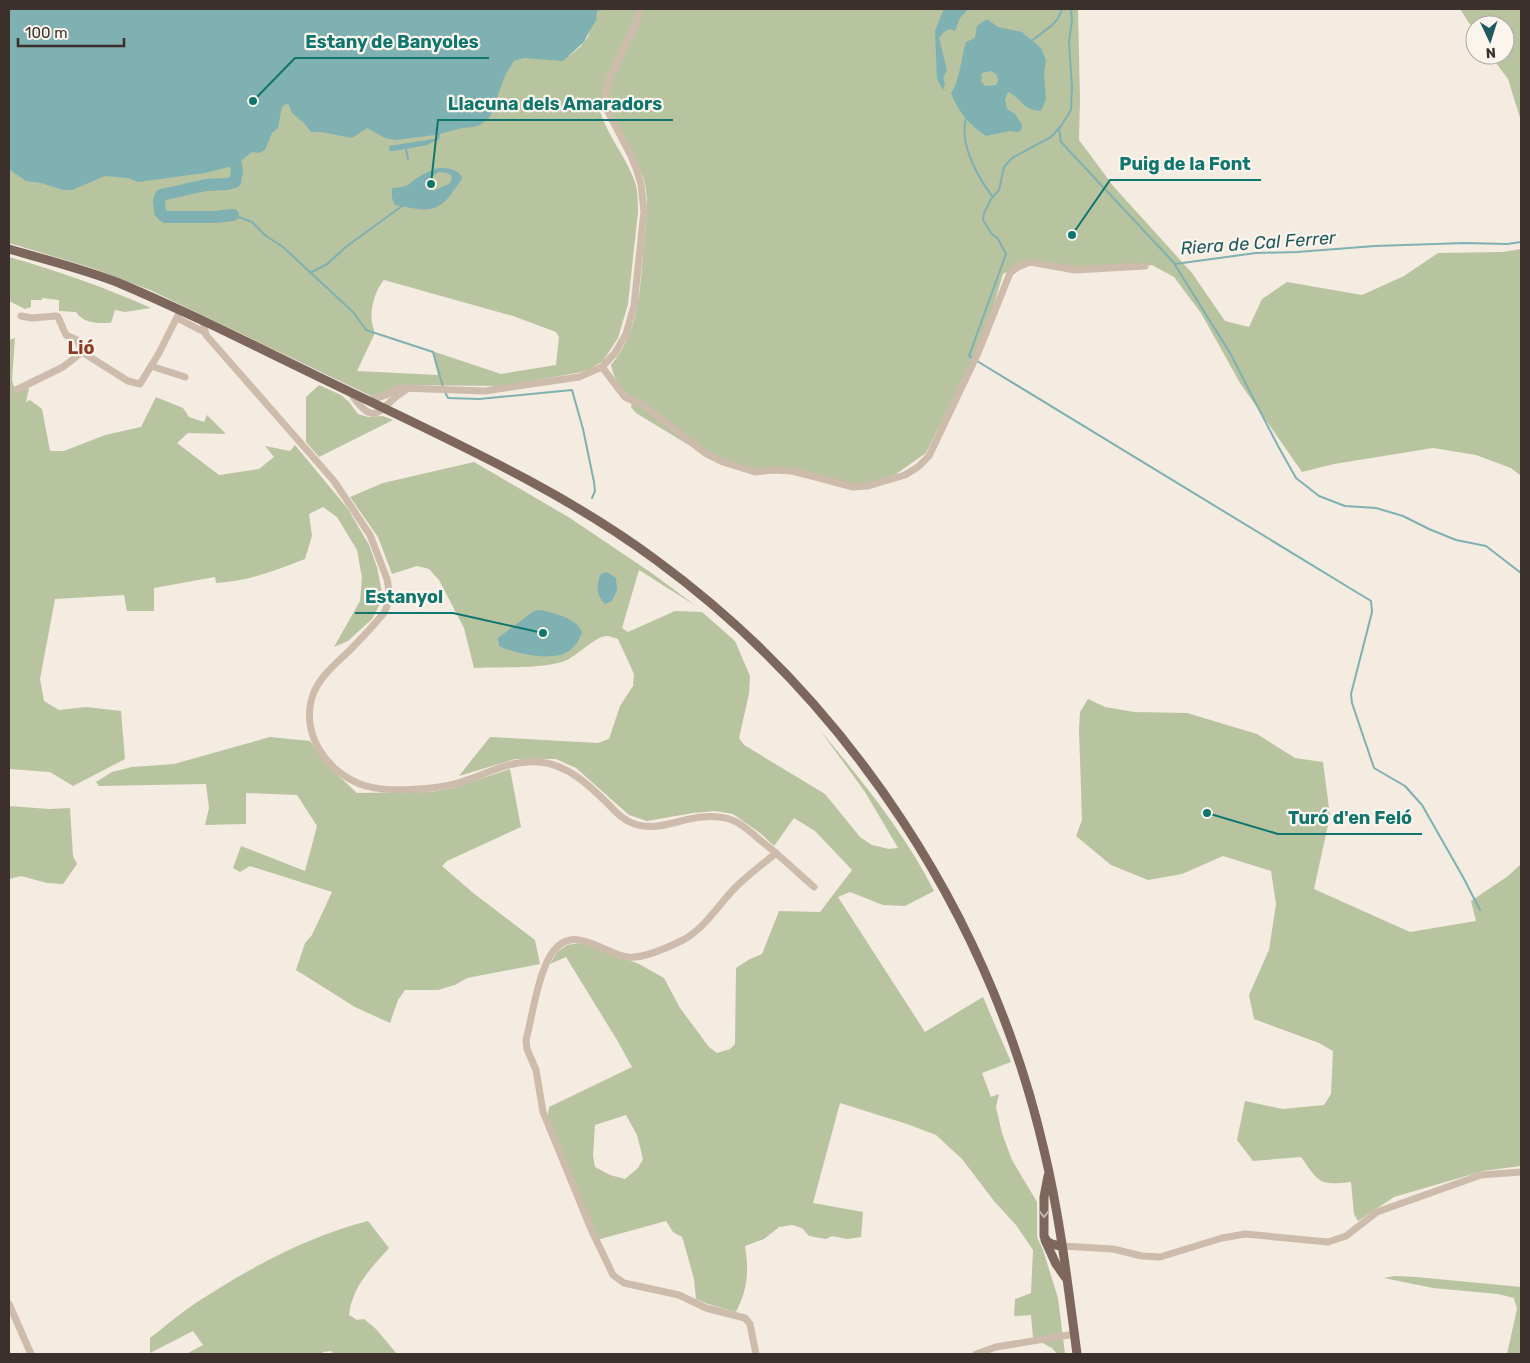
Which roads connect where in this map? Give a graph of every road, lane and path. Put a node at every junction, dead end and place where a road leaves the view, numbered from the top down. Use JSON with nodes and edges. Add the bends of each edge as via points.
{"nodes":[{"id":1,"x":640,"y":9,"type":"edge"},
{"id":2,"x":9,"y":248,"type":"edge"},
{"id":3,"x":1145,"y":266,"type":"dead end"},
{"id":4,"x":179,"y":314,"type":"junction"},
{"id":5,"x":21,"y":316,"type":"dead end"},
{"id":6,"x":203,"y":321,"type":"junction"},
{"id":7,"x":216,"y":327,"type":"junction"},
{"id":8,"x":204,"y":332,"type":"junction"},
{"id":9,"x":210,"y":340,"type":"junction"},
{"id":10,"x":82,"y":352,"type":"junction"},
{"id":11,"x":150,"y":366,"type":"junction"},
{"id":12,"x":602,"y":367,"type":"junction"},
{"id":13,"x":185,"y":377,"type":"dead end"},
{"id":14,"x":411,"y":388,"type":"junction"},
{"id":15,"x":16,"y":390,"type":"dead end"},
{"id":16,"x":350,"y":392,"type":"junction"},
{"id":17,"x":386,"y":395,"type":"junction"},
{"id":18,"x":396,"y":398,"type":"junction"},
{"id":19,"x":368,"y":401,"type":"junction"},
{"id":20,"x":385,"y":408,"type":"junction"},
{"id":21,"x":400,"y":416,"type":"junction"},
{"id":22,"x":776,"y":853,"type":"junction"},
{"id":23,"x":814,"y":887,"type":"dead end"},
{"id":24,"x":1049,"y":1170,"type":"junction"},
{"id":25,"x":1521,"y":1172,"type":"edge"},
{"id":26,"x":1045,"y":1240,"type":"junction"},
{"id":27,"x":1062,"y":1246,"type":"junction"},
{"id":28,"x":1067,"y":1279,"type":"junction"},
{"id":29,"x":9,"y":1304,"type":"edge"},
{"id":30,"x":1074,"y":1334,"type":"junction"},
{"id":31,"x":31,"y":1354,"type":"edge"},
{"id":32,"x":756,"y":1354,"type":"edge"},
{"id":33,"x":976,"y":1354,"type":"edge"},
{"id":34,"x":1077,"y":1354,"type":"edge"}],
"edges":[{"from":1,"to":12,"type":"street","via":[[606,89],[607,110],[631,156],[641,184],[644,211],[634,306],[626,334]]},
{"from":2,"to":4,"type":"main road","via":[[116,282]]},
{"from":3,"to":12,"type":"street","via":[[1075,270],[1030,262],[1010,273],[978,353],[929,456],[905,475],[868,486],[837,484],[793,471],[755,472],[722,462],[644,406],[625,398]]},
{"from":4,"to":6,"type":"main road"},
{"from":4,"to":8,"type":"street"},
{"from":4,"to":11,"type":"street"},
{"from":5,"to":10,"type":"street","via":[[58,317],[66,335],[77,340]]},
{"from":6,"to":7,"type":"main road"},
{"from":6,"to":8,"type":"street"},
{"from":7,"to":9,"type":"street"},
{"from":7,"to":16,"type":"main road"},
{"from":8,"to":9,"type":"street"},
{"from":9,"to":22,"type":"street","via":[[334,482],[370,536],[387,579],[389,601],[384,613],[328,670],[310,704],[312,735],[326,761],[338,772],[364,786],[403,790],[445,786],[519,762],[555,764],[590,787],[618,816],[630,823],[643,827],[659,826],[702,817],[721,817],[744,828]]},
{"from":10,"to":11,"type":"street","via":[[128,381],[140,384]]},
{"from":10,"to":15,"type":"street","via":[[63,367]]},
{"from":11,"to":13,"type":"street"},
{"from":12,"to":14,"type":"street","via":[[579,377],[500,390]]},
{"from":14,"to":17,"type":"street","via":[[400,388]]},
{"from":14,"to":18,"type":"street"},
{"from":16,"to":19,"type":"main road"},
{"from":16,"to":20,"type":"street","via":[[365,410],[372,413]]},
{"from":17,"to":19,"type":"street"},
{"from":17,"to":20,"type":"street"},
{"from":18,"to":20,"type":"street"},
{"from":18,"to":21,"type":"street"},
{"from":19,"to":20,"type":"main road"},
{"from":20,"to":21,"type":"main road"},
{"from":21,"to":24,"type":"main road","via":[[559,496],[656,559],[723,613],[822,714],[882,790],[911,834],[982,965],[1008,1028]]},
{"from":22,"to":23,"type":"street"},
{"from":22,"to":32,"type":"street","via":[[733,890],[686,938],[656,951],[626,957],[582,940],[566,941],[557,947],[544,969],[526,1040],[536,1070],[543,1112],[613,1275],[624,1283],[679,1295],[706,1308],[745,1318],[750,1324]]},
{"from":24,"to":26,"type":"main road","one_way":true,"via":[[1044,1197]]},
{"from":24,"to":27,"type":"main road"},
{"from":25,"to":27,"type":"street","via":[[1481,1175],[1377,1212],[1346,1236],[1328,1242],[1245,1234],[1160,1256]]},
{"from":26,"to":27,"type":"main road"},
{"from":26,"to":28,"type":"main road"},
{"from":27,"to":28,"type":"main road"},
{"from":28,"to":30,"type":"main road"},
{"from":29,"to":31,"type":"street"},
{"from":30,"to":33,"type":"street","via":[[996,1346]]},
{"from":30,"to":34,"type":"main road"}]}
